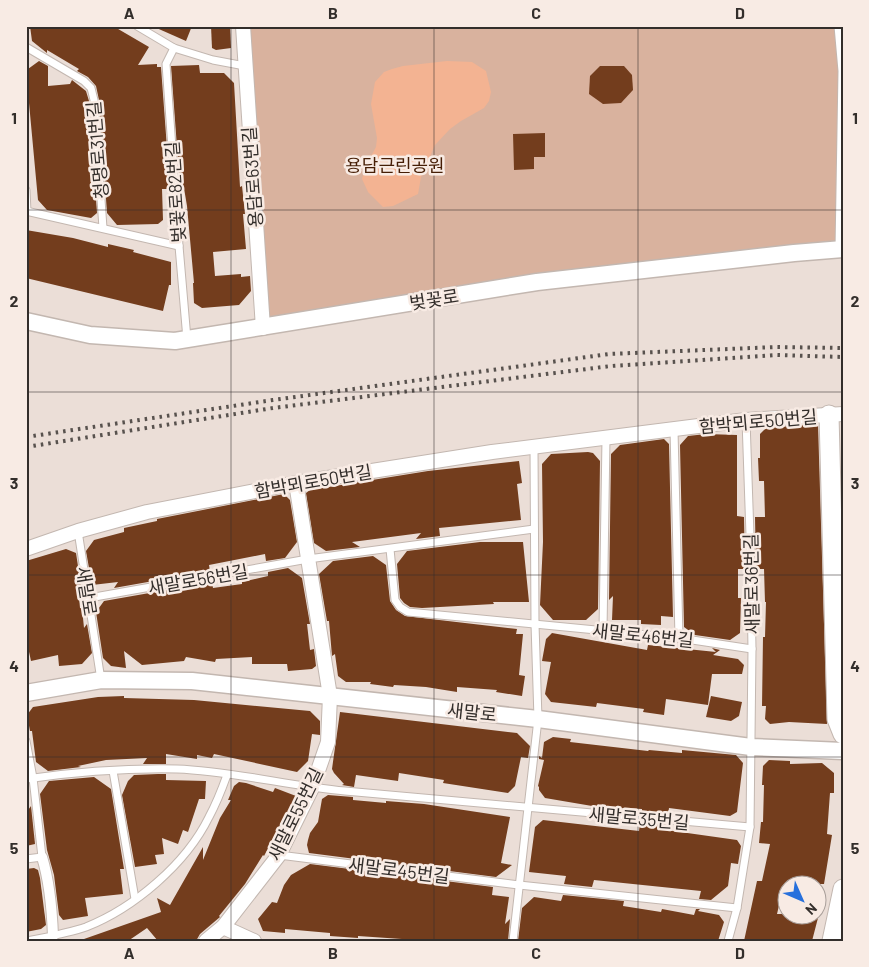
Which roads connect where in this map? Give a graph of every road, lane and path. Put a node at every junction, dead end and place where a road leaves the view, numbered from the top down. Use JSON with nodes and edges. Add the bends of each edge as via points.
{"nodes":[{"id":1,"x":137,"y":26,"type":"edge"},
{"id":2,"x":243,"y":26,"type":"edge"},
{"id":3,"x":838,"y":26,"type":"edge"},
{"id":4,"x":26,"y":48,"type":"edge"},
{"id":5,"x":174,"y":48,"type":"junction"},
{"id":6,"x":245,"y":66,"type":"junction"},
{"id":7,"x":26,"y":190,"type":"edge"},
{"id":8,"x":27,"y":212,"type":"edge"},
{"id":9,"x":103,"y":228,"type":"junction"},
{"id":10,"x":179,"y":246,"type":"junction"},
{"id":11,"x":841,"y":249,"type":"edge"},
{"id":12,"x":26,"y":321,"type":"edge"},
{"id":13,"x":263,"y":328,"type":"junction"},
{"id":14,"x":187,"y":339,"type":"junction"},
{"id":15,"x":836,"y":414,"type":"edge"},
{"id":16,"x":746,"y":420,"type":"junction"},
{"id":17,"x":674,"y":430,"type":"junction"},
{"id":18,"x":606,"y":438,"type":"junction"},
{"id":19,"x":534,"y":447,"type":"junction"},
{"id":20,"x":296,"y":483,"type":"junction"},
{"id":21,"x":534,"y":529,"type":"junction"},
{"id":22,"x":78,"y":531,"type":"junction"},
{"id":23,"x":26,"y":549,"type":"edge"},
{"id":24,"x":390,"y":549,"type":"junction"},
{"id":25,"x":308,"y":559,"type":"junction"},
{"id":26,"x":88,"y":598,"type":"junction"},
{"id":27,"x":535,"y":624,"type":"junction"},
{"id":28,"x":603,"y":631,"type":"junction"},
{"id":29,"x":679,"y":638,"type":"junction"},
{"id":30,"x":752,"y":650,"type":"junction"},
{"id":31,"x":101,"y":680,"type":"junction"},
{"id":32,"x":26,"y":693,"type":"edge"},
{"id":33,"x":330,"y":696,"type":"junction"},
{"id":34,"x":538,"y":719,"type":"junction"},
{"id":35,"x":843,"y":734,"type":"edge"},
{"id":36,"x":26,"y":741,"type":"edge"},
{"id":37,"x":751,"y":747,"type":"junction"},
{"id":38,"x":843,"y":752,"type":"edge"},
{"id":39,"x":113,"y":771,"type":"junction"},
{"id":40,"x":227,"y":775,"type":"junction"},
{"id":41,"x":30,"y":779,"type":"edge"},
{"id":42,"x":312,"y":788,"type":"junction"},
{"id":43,"x":528,"y":809,"type":"junction"},
{"id":44,"x":750,"y":827,"type":"junction"},
{"id":45,"x":279,"y":855,"type":"junction"},
{"id":46,"x":42,"y":857,"type":"junction"},
{"id":47,"x":26,"y":859,"type":"edge"},
{"id":48,"x":519,"y":884,"type":"junction"},
{"id":49,"x":843,"y":890,"type":"edge"},
{"id":50,"x":135,"y":899,"type":"junction"},
{"id":51,"x":737,"y":908,"type":"junction"},
{"id":52,"x":223,"y":927,"type":"junction"},
{"id":53,"x":53,"y":939,"type":"edge"},
{"id":54,"x":27,"y":941,"type":"edge"},
{"id":55,"x":206,"y":941,"type":"edge"},
{"id":56,"x":254,"y":941,"type":"edge"},
{"id":57,"x":513,"y":941,"type":"edge"},
{"id":58,"x":728,"y":941,"type":"edge"},
{"id":59,"x":832,"y":941,"type":"edge"}],
"edges":[{"from":1,"to":5,"type":"lane"},
{"from":2,"to":6,"type":"street","name":"용담로63번길"},
{"from":3,"to":11,"type":"lane","via":[[842,71]]},
{"from":4,"to":9,"type":"lane","name":"청명로31번길","via":[[91,88]]},
{"from":5,"to":6,"type":"lane"},
{"from":5,"to":10,"type":"lane","name":"벚꽃로82번길","via":[[166,64]]},
{"from":6,"to":13,"type":"street","name":"용담로63번길"},
{"from":7,"to":8,"type":"lane"},
{"from":8,"to":9,"type":"lane","name":"청명로31번길"},
{"from":9,"to":10,"type":"lane","name":"청명로31번길"},
{"from":10,"to":14,"type":"lane","name":"벚꽃로82번길"},
{"from":11,"to":13,"type":"street","name":"벚꽃로","via":[[537,282]]},
{"from":12,"to":14,"type":"street","name":"벚꽃로","via":[[90,335]]},
{"from":13,"to":14,"type":"street","name":"벚꽃로"},
{"from":15,"to":16,"type":"street","name":"함박뫼로50번길"},
{"from":15,"to":35,"type":"main road","via":[[837,719]]},
{"from":16,"to":17,"type":"street","name":"함박뫼로50번길"},
{"from":16,"to":30,"type":"lane","name":"새말로36번길"},
{"from":17,"to":18,"type":"street","name":"함박뫼로50번길"},
{"from":17,"to":29,"type":"lane","name":"함박뫼로50번길"},
{"from":18,"to":19,"type":"street","name":"함박뫼로50번길"},
{"from":18,"to":28,"type":"lane"},
{"from":19,"to":20,"type":"street","name":"함박뫼로50번길"},
{"from":19,"to":21,"type":"lane"},
{"from":20,"to":22,"type":"street","name":"함박뫼로50번길","via":[[147,512]]},
{"from":20,"to":25,"type":"street"},
{"from":21,"to":24,"type":"lane"},
{"from":21,"to":27,"type":"lane"},
{"from":22,"to":23,"type":"street","name":"함박뫼로50번길"},
{"from":22,"to":26,"type":"lane","name":"새말로"},
{"from":24,"to":25,"type":"lane"},
{"from":24,"to":27,"type":"lane","name":"새말로46번길","via":[[395,600],[408,612]]},
{"from":25,"to":26,"type":"lane","name":"새말로56번길"},
{"from":25,"to":33,"type":"street"},
{"from":26,"to":31,"type":"lane","name":"새말로"},
{"from":27,"to":28,"type":"lane","name":"새말로46번길"},
{"from":27,"to":34,"type":"lane"},
{"from":28,"to":29,"type":"lane","name":"새말로46번길"},
{"from":29,"to":30,"type":"lane","name":"새말로46번길"},
{"from":30,"to":37,"type":"lane","name":"새말로36번길"},
{"from":31,"to":32,"type":"street","name":"새말로"},
{"from":31,"to":33,"type":"street","name":"새말로","via":[[192,680]]},
{"from":33,"to":34,"type":"street","name":"새말로"},
{"from":33,"to":42,"type":"street","name":"새말로55번길","via":[[328,742]]},
{"from":34,"to":37,"type":"street","name":"새말로"},
{"from":34,"to":43,"type":"lane"},
{"from":36,"to":41,"type":"lane"},
{"from":37,"to":38,"type":"street","name":"새말로"},
{"from":37,"to":44,"type":"lane"},
{"from":39,"to":40,"type":"lane","via":[[177,769]]},
{"from":39,"to":41,"type":"lane"},
{"from":39,"to":50,"type":"lane"},
{"from":40,"to":42,"type":"lane"},
{"from":40,"to":50,"type":"lane","via":[[198,836],[166,874]]},
{"from":41,"to":46,"type":"lane"},
{"from":42,"to":43,"type":"lane"},
{"from":42,"to":45,"type":"street","name":"새말로55번길"},
{"from":43,"to":44,"type":"lane","name":"새말로35번길"},
{"from":43,"to":48,"type":"lane"},
{"from":44,"to":51,"type":"lane"},
{"from":45,"to":48,"type":"lane","name":"새말로45번길"},
{"from":45,"to":52,"type":"street","name":"새말로55번길"},
{"from":46,"to":47,"type":"lane"},
{"from":46,"to":53,"type":"street","via":[[52,911]]},
{"from":48,"to":51,"type":"lane"},
{"from":48,"to":57,"type":"lane"},
{"from":49,"to":59,"type":"main road"},
{"from":50,"to":53,"type":"lane","via":[[86,927]]},
{"from":51,"to":58,"type":"lane"},
{"from":52,"to":55,"type":"street","name":"새말로55번길"},
{"from":52,"to":56,"type":"street"},
{"from":53,"to":54,"type":"lane"}]}
